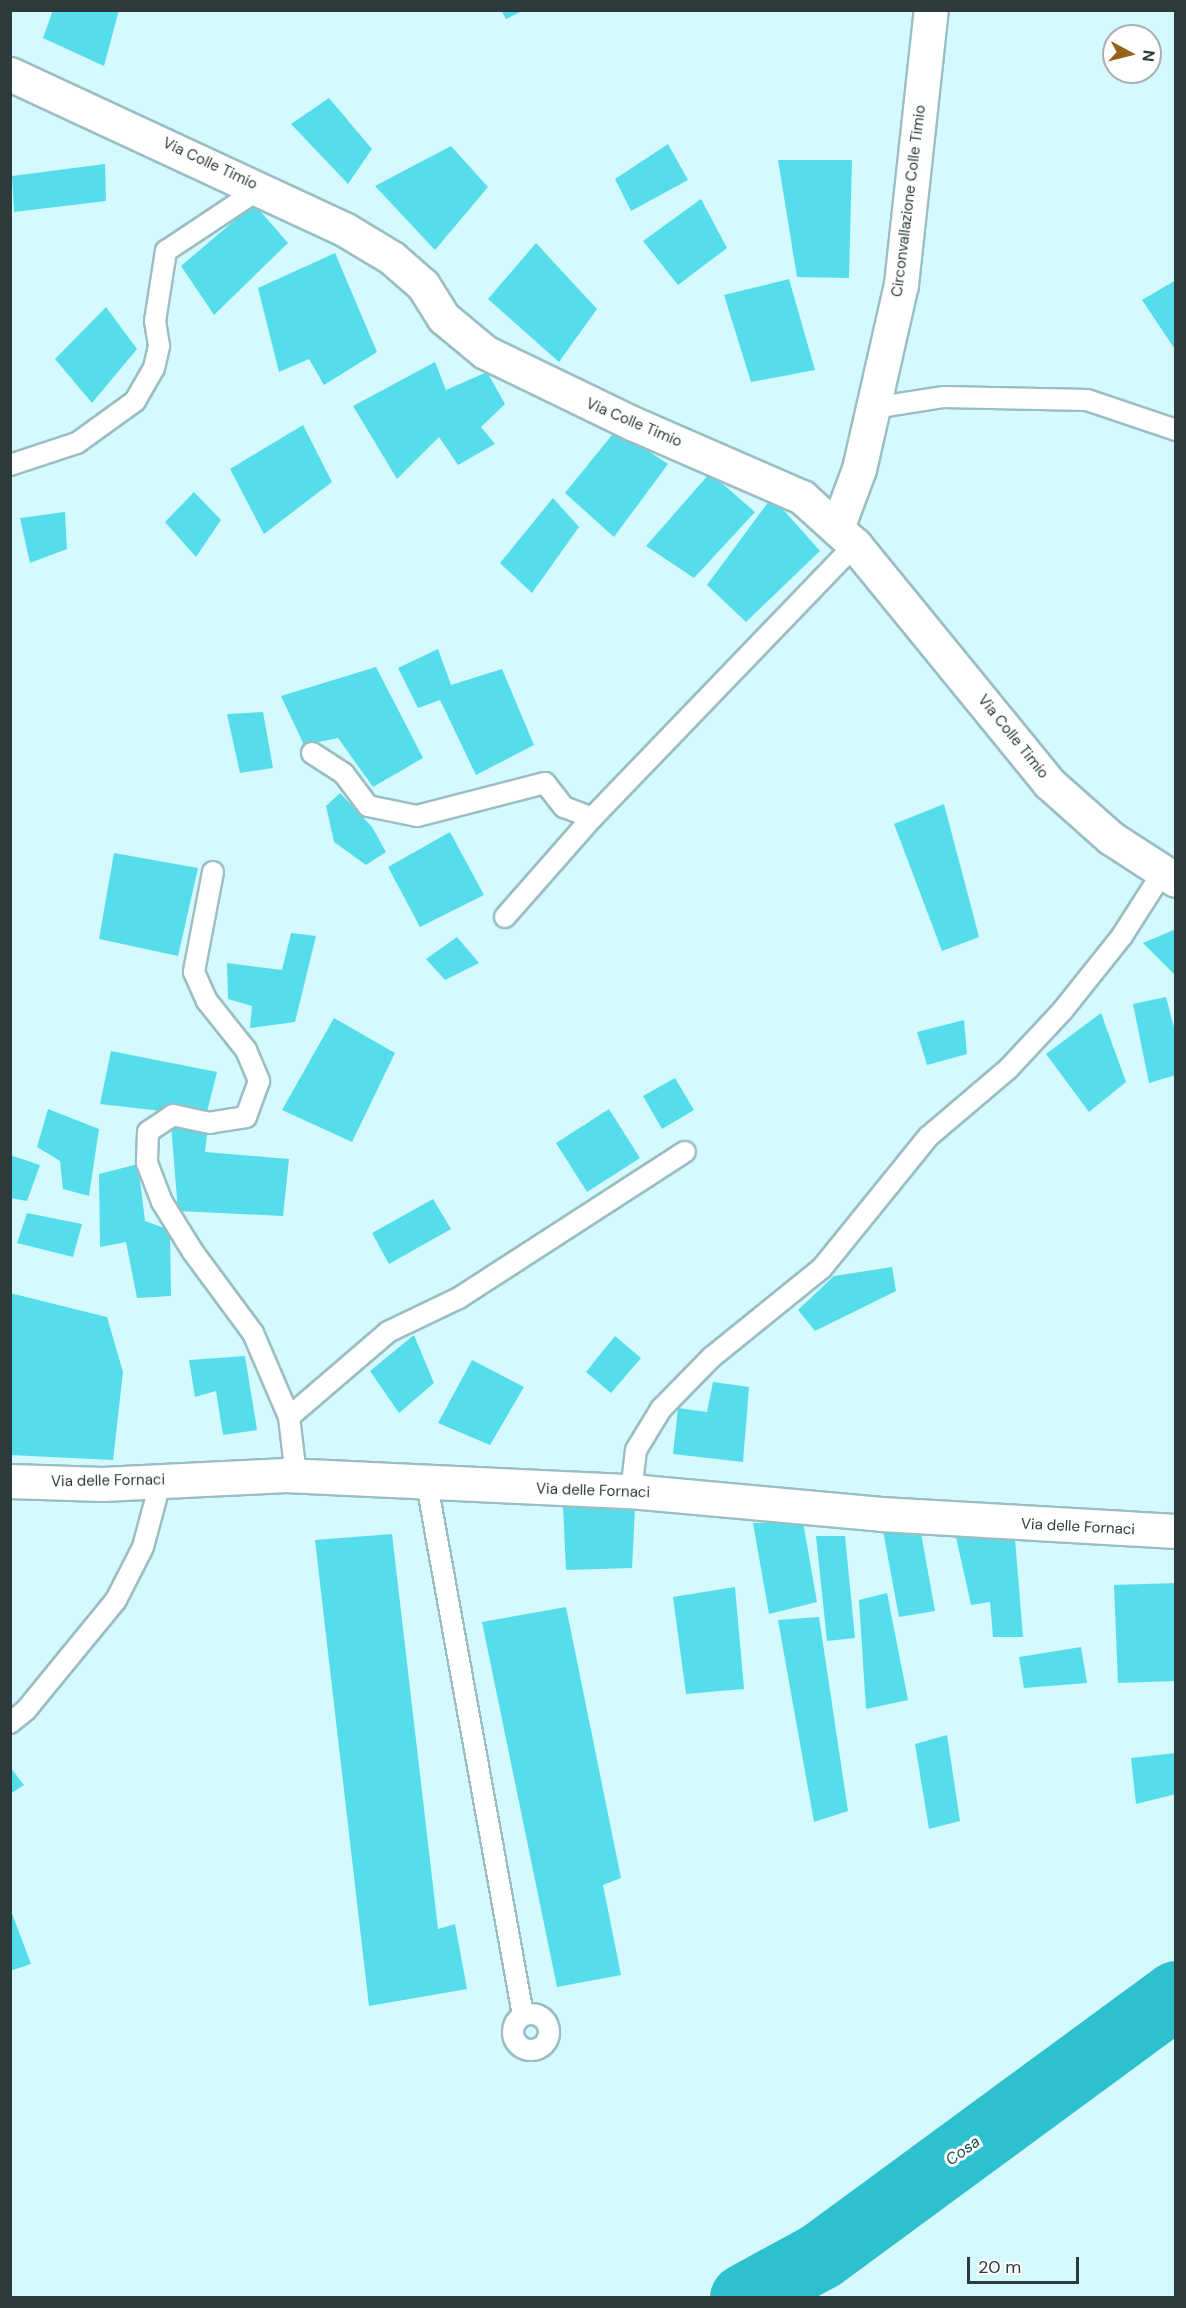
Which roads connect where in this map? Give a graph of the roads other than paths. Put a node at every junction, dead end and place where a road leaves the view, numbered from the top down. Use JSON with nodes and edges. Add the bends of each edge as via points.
{"nodes":[{"id":1,"x":931,"y":10,"type":"edge"},
{"id":2,"x":10,"y":74,"type":"edge"},
{"id":3,"x":261,"y":188,"type":"junction"},
{"id":4,"x":873,"y":408,"type":"junction"},
{"id":5,"x":1176,"y":430,"type":"edge"},
{"id":6,"x":10,"y":465,"type":"edge"},
{"id":7,"x":846,"y":536,"type":"junction"},
{"id":8,"x":312,"y":753,"type":"dead end"},
{"id":9,"x":592,"y":818,"type":"junction"},
{"id":10,"x":213,"y":872,"type":"dead end"},
{"id":11,"x":1169,"y":876,"type":"edge"},
{"id":12,"x":505,"y":917,"type":"dead end"},
{"id":13,"x":685,"y":1152,"type":"dead end"},
{"id":14,"x":289,"y":1417,"type":"junction"},
{"id":15,"x":296,"y":1476,"type":"junction"},
{"id":16,"x":161,"y":1480,"type":"junction"},
{"id":17,"x":10,"y":1481,"type":"edge"},
{"id":18,"x":427,"y":1484,"type":"junction"},
{"id":19,"x":631,"y":1492,"type":"junction"},
{"id":20,"x":1176,"y":1531,"type":"edge"},
{"id":21,"x":10,"y":1723,"type":"edge"},
{"id":22,"x":523,"y":2015,"type":"dead end"}],
"edges":[{"from":1,"to":4,"type":"street","name":"Circonvallazione Colle Timio","via":[[901,284]]},
{"from":2,"to":3,"type":"street","name":"Via Colle Timio"},
{"from":3,"to":6,"type":"lane","via":[[166,251],[155,321],[159,346],[154,368],[135,401],[77,443]]},
{"from":3,"to":7,"type":"street","name":"Via Colle Timio","via":[[392,258],[423,285],[444,318],[485,352],[634,424],[802,497]]},
{"from":4,"to":5,"type":"lane","via":[[944,397],[1087,400]]},
{"from":4,"to":7,"type":"street","name":"Circonvallazione Colle Timio"},
{"from":7,"to":9,"type":"lane"},
{"from":7,"to":11,"type":"street","name":"Via Colle Timio","via":[[1049,783],[1111,838]]},
{"from":8,"to":9,"type":"lane","via":[[344,774],[368,806],[417,816],[545,783],[564,807]]},
{"from":9,"to":12,"type":"lane"},
{"from":10,"to":14,"type":"lane","via":[[194,972],[207,1001],[246,1050],[259,1081],[246,1117],[210,1123],[173,1115],[148,1132],[147,1163],[162,1202],[253,1334]]},
{"from":11,"to":19,"type":"lane","via":[[1062,1010],[1009,1068],[928,1137],[822,1268],[712,1357],[661,1409],[636,1450]]},
{"from":13,"to":14,"type":"lane","via":[[459,1298],[388,1332]]},
{"from":14,"to":15,"type":"lane"},
{"from":15,"to":16,"type":"street","name":"Via delle Fornaci"},
{"from":15,"to":18,"type":"street","name":"Via delle Fornaci"},
{"from":16,"to":17,"type":"street","name":"Via delle Fornaci","via":[[102,1484]]},
{"from":16,"to":21,"type":"lane","via":[[143,1546],[116,1600],[26,1710]]},
{"from":18,"to":19,"type":"street","name":"Via delle Fornaci"},
{"from":18,"to":22,"type":"lane"},
{"from":19,"to":20,"type":"street","name":"Via delle Fornaci","via":[[1033,1525]]}]}
